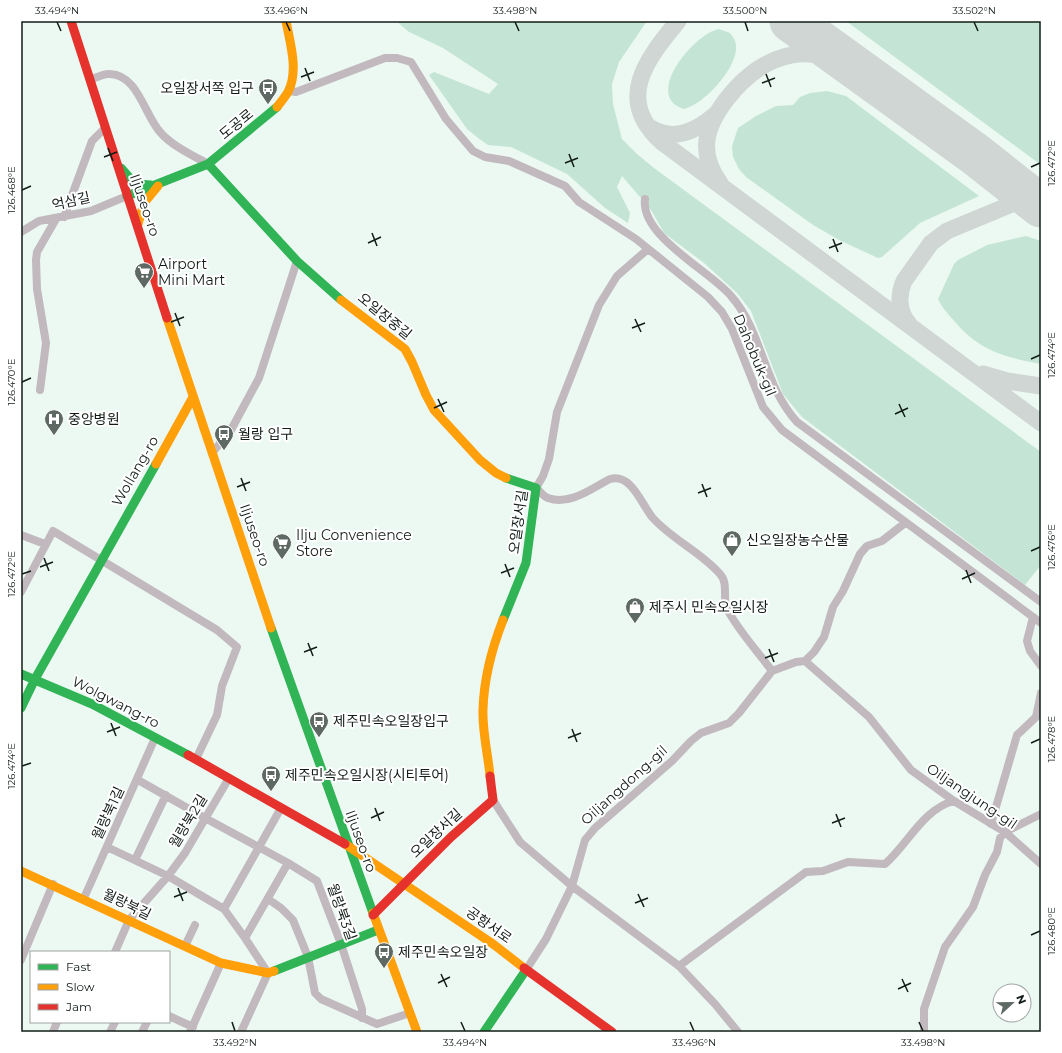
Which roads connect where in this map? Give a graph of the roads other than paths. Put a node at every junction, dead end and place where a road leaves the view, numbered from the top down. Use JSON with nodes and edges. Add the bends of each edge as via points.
{"nodes":[{"id":1,"x":71,"y":21,"type":"edge"},
{"id":2,"x":286,"y":21,"type":"edge"},
{"id":3,"x":90,"y":80,"type":"junction"},
{"id":4,"x":292,"y":91,"type":"junction"},
{"id":5,"x":104,"y":129,"type":"junction"},
{"id":6,"x":112,"y":154,"type":"junction"},
{"id":7,"x":208,"y":164,"type":"junction"},
{"id":8,"x":166,"y":180,"type":"junction"},
{"id":9,"x":127,"y":196,"type":"junction"},
{"id":10,"x":645,"y":199,"type":"dead end"},
{"id":11,"x":60,"y":218,"type":"junction"},
{"id":12,"x":21,"y":232,"type":"edge"},
{"id":13,"x":141,"y":237,"type":"junction"},
{"id":14,"x":648,"y":249,"type":"junction"},
{"id":15,"x":297,"y":261,"type":"junction"},
{"id":16,"x":40,"y":390,"type":"dead end"},
{"id":17,"x":193,"y":397,"type":"junction"},
{"id":18,"x":212,"y":453,"type":"junction"},
{"id":19,"x":536,"y":488,"type":"junction"},
{"id":20,"x":905,"y":523,"type":"junction"},
{"id":21,"x":21,"y":535,"type":"edge"},
{"id":22,"x":45,"y":544,"type":"junction"},
{"id":23,"x":102,"y":559,"type":"junction"},
{"id":24,"x":21,"y":592,"type":"edge"},
{"id":25,"x":1041,"y":602,"type":"edge"},
{"id":26,"x":1033,"y":617,"type":"junction"},
{"id":27,"x":1041,"y":623,"type":"edge"},
{"id":28,"x":805,"y":661,"type":"junction"},
{"id":29,"x":1041,"y":666,"type":"edge"},
{"id":30,"x":772,"y":671,"type":"junction"},
{"id":31,"x":21,"y":674,"type":"edge"},
{"id":32,"x":35,"y":679,"type":"junction"},
{"id":33,"x":1041,"y":693,"type":"edge"},
{"id":34,"x":21,"y":708,"type":"edge"},
{"id":35,"x":155,"y":738,"type":"junction"},
{"id":36,"x":196,"y":759,"type":"junction"},
{"id":37,"x":229,"y":778,"type":"junction"},
{"id":38,"x":138,"y":780,"type":"junction"},
{"id":39,"x":166,"y":795,"type":"junction"},
{"id":40,"x":493,"y":800,"type":"junction"},
{"id":41,"x":954,"y":801,"type":"junction"},
{"id":42,"x":281,"y":808,"type":"junction"},
{"id":43,"x":1041,"y":814,"type":"edge"},
{"id":44,"x":205,"y":818,"type":"junction"},
{"id":45,"x":991,"y":824,"type":"junction"},
{"id":46,"x":1005,"y":832,"type":"junction"},
{"id":47,"x":348,"y":846,"type":"junction"},
{"id":48,"x":107,"y":847,"type":"junction"},
{"id":49,"x":258,"y":847,"type":"junction"},
{"id":50,"x":135,"y":860,"type":"junction"},
{"id":51,"x":288,"y":863,"type":"junction"},
{"id":52,"x":1041,"y":864,"type":"edge"},
{"id":53,"x":21,"y":871,"type":"edge"},
{"id":54,"x":168,"y":876,"type":"junction"},
{"id":55,"x":404,"y":883,"type":"junction"},
{"id":56,"x":53,"y":884,"type":"junction"},
{"id":57,"x":572,"y":886,"type":"junction"},
{"id":58,"x":84,"y":898,"type":"junction"},
{"id":59,"x":268,"y":899,"type":"junction"},
{"id":60,"x":224,"y":909,"type":"junction"},
{"id":61,"x":373,"y":915,"type":"junction"},
{"id":62,"x":129,"y":920,"type":"junction"},
{"id":63,"x":195,"y":925,"type":"dead end"},
{"id":64,"x":378,"y":930,"type":"junction"},
{"id":65,"x":245,"y":938,"type":"junction"},
{"id":66,"x":341,"y":944,"type":"junction"},
{"id":67,"x":185,"y":946,"type":"junction"},
{"id":68,"x":115,"y":951,"type":"edge"},
{"id":69,"x":28,"y":952,"type":"edge"},
{"id":70,"x":308,"y":957,"type":"junction"},
{"id":71,"x":21,"y":960,"type":"edge"},
{"id":72,"x":221,"y":963,"type":"junction"},
{"id":73,"x":679,"y":966,"type":"junction"},
{"id":74,"x":526,"y":970,"type":"junction"},
{"id":75,"x":268,"y":973,"type":"junction"},
{"id":76,"x":410,"y":1013,"type":"junction"},
{"id":77,"x":170,"y":1017,"type":"edge"},
{"id":78,"x":362,"y":1018,"type":"junction"},
{"id":79,"x":56,"y":1023,"type":"edge"},
{"id":80,"x":114,"y":1023,"type":"edge"},
{"id":81,"x":146,"y":1023,"type":"edge"},
{"id":82,"x":191,"y":1030,"type":"edge"},
{"id":83,"x":52,"y":1032,"type":"edge"},
{"id":84,"x":110,"y":1032,"type":"edge"},
{"id":85,"x":142,"y":1032,"type":"edge"},
{"id":86,"x":241,"y":1032,"type":"edge"},
{"id":87,"x":417,"y":1032,"type":"edge"},
{"id":88,"x":484,"y":1032,"type":"edge"},
{"id":89,"x":612,"y":1032,"type":"edge"},
{"id":90,"x":738,"y":1032,"type":"edge"},
{"id":91,"x":924,"y":1032,"type":"edge"}],
"edges":[{"from":1,"to":3,"type":"street","name":"Iljuseo-ro"},
{"from":2,"to":4,"type":"street","name":"도공로","via":[[294,66]]},
{"from":3,"to":5,"type":"street","name":"Iljuseo-ro"},
{"from":3,"to":7,"type":"street","via":[[109,73],[121,76],[131,84],[160,133]]},
{"from":4,"to":7,"type":"street","name":"도공로","via":[[277,108]]},
{"from":4,"to":14,"type":"street","name":"Dahobuk-gil","via":[[385,58],[411,62],[446,118],[472,151],[485,157],[509,161],[565,186],[589,210]]},
{"from":5,"to":6,"type":"street","name":"Iljuseo-ro"},
{"from":5,"to":11,"type":"street","via":[[92,141]]},
{"from":6,"to":8,"type":"street","via":[[135,184],[150,185]]},
{"from":6,"to":9,"type":"street","name":"Iljuseo-ro"},
{"from":7,"to":8,"type":"street","name":"도공로"},
{"from":7,"to":15,"type":"street","name":"오일장중길"},
{"from":8,"to":9,"type":"street","name":"도공로"},
{"from":8,"to":13,"type":"street","via":[[152,190],[140,208],[138,225]]},
{"from":9,"to":11,"type":"street","name":"억삼길","via":[[91,211]]},
{"from":9,"to":13,"type":"street","name":"Iljuseo-ro"},
{"from":10,"to":25,"type":"street","via":[[644,205],[650,219],[663,238],[721,286],[738,304],[751,329],[778,397],[797,422]]},
{"from":11,"to":12,"type":"street","name":"억삼길","via":[[39,221]]},
{"from":11,"to":16,"type":"street","via":[[37,252],[36,260],[37,289],[46,343]]},
{"from":13,"to":17,"type":"street","name":"Iljuseo-ro"},
{"from":14,"to":19,"type":"street","name":"오일장서길","via":[[617,276],[599,305],[557,412],[549,459]]},
{"from":14,"to":20,"type":"street","name":"Dahobuk-gil","via":[[708,297],[722,312],[732,329],[763,407],[782,430]]},
{"from":15,"to":18,"type":"street","via":[[259,378],[231,430]]},
{"from":15,"to":19,"type":"street","name":"오일장중길","via":[[338,297],[405,349],[429,401],[483,464],[497,474]]},
{"from":17,"to":18,"type":"street","name":"Iljuseo-ro"},
{"from":17,"to":23,"type":"street","name":"Wollang-ro"},
{"from":18,"to":47,"type":"street","name":"Iljuseo-ro"},
{"from":19,"to":30,"type":"street","via":[[547,498],[565,500],[574,498],[610,478],[625,480],[653,518],[720,573],[726,587],[725,599],[730,614]]},
{"from":19,"to":40,"type":"street","name":"오일장서길","via":[[526,563],[496,638],[487,677],[483,710]]},
{"from":20,"to":26,"type":"street","name":"Dahobuk-gil"},
{"from":20,"to":28,"type":"street","via":[[882,541],[867,546],[860,554],[834,607],[824,637]]},
{"from":21,"to":22,"type":"street"},
{"from":22,"to":23,"type":"street","via":[[53,531]]},
{"from":22,"to":24,"type":"street"},
{"from":23,"to":32,"type":"street","name":"Wollang-ro"},
{"from":23,"to":36,"type":"street","via":[[217,630],[237,647],[222,686],[217,715]]},
{"from":26,"to":27,"type":"street","name":"Dahobuk-gil"},
{"from":26,"to":29,"type":"street","via":[[1027,641],[1030,651]]},
{"from":28,"to":30,"type":"street"},
{"from":28,"to":41,"type":"street","name":"Oiljangjung-gil","via":[[869,717],[911,770]]},
{"from":30,"to":57,"type":"street","name":"Oiljangdong-gil","via":[[728,723],[701,733],[690,741],[672,761],[595,828],[585,840]]},
{"from":31,"to":32,"type":"street","name":"Wolgwang-ro"},
{"from":32,"to":34,"type":"street","name":"Wollang-ro"},
{"from":32,"to":35,"type":"street","name":"Wolgwang-ro","via":[[92,704]]},
{"from":33,"to":45,"type":"street","via":[[1036,717],[1017,735]]},
{"from":35,"to":36,"type":"street","name":"Wolgwang-ro"},
{"from":35,"to":38,"type":"street","name":"월랑북1길"},
{"from":36,"to":37,"type":"street","name":"Wolgwang-ro"},
{"from":37,"to":42,"type":"street","name":"Wolgwang-ro"},
{"from":37,"to":44,"type":"street","name":"월랑북2길"},
{"from":38,"to":39,"type":"street","name":"월랑북3길"},
{"from":38,"to":48,"type":"street","name":"월랑북1길"},
{"from":39,"to":44,"type":"street","name":"월랑북3길"},
{"from":39,"to":50,"type":"street"},
{"from":40,"to":55,"type":"street","name":"오일장서길"},
{"from":40,"to":57,"type":"street","via":[[520,842]]},
{"from":41,"to":45,"type":"street","name":"Oiljangjung-gil"},
{"from":41,"to":73,"type":"street","via":[[942,804],[929,815],[885,864],[848,862],[823,871],[806,872]]},
{"from":42,"to":47,"type":"street","name":"Wolgwang-ro"},
{"from":42,"to":49,"type":"street"},
{"from":43,"to":46,"type":"street"},
{"from":44,"to":49,"type":"street","name":"월랑북3길"},
{"from":44,"to":54,"type":"street","name":"월랑북2길"},
{"from":45,"to":46,"type":"street","name":"Oiljangjung-gil"},
{"from":46,"to":52,"type":"street","name":"Oiljangjung-gil"},
{"from":46,"to":91,"type":"street","via":[[1000,838],[997,852],[973,907],[945,947],[924,1009]]},
{"from":47,"to":55,"type":"street","name":"공항서로"},
{"from":47,"to":61,"type":"street","name":"Iljuseo-ro"},
{"from":48,"to":50,"type":"street"},
{"from":48,"to":58,"type":"street","name":"월랑북1길"},
{"from":49,"to":51,"type":"street","name":"월랑북3길"},
{"from":49,"to":60,"type":"street"},
{"from":50,"to":54,"type":"street"},
{"from":51,"to":59,"type":"street"},
{"from":51,"to":66,"type":"street","name":"월랑북3길","via":[[317,881]]},
{"from":53,"to":56,"type":"street","name":"월랑북길"},
{"from":54,"to":60,"type":"street"},
{"from":54,"to":62,"type":"street","name":"월랑북2길"},
{"from":55,"to":61,"type":"street","name":"오일장서길"},
{"from":55,"to":74,"type":"street","name":"공항서로","via":[[493,944]]},
{"from":56,"to":58,"type":"street","name":"월랑북길"},
{"from":56,"to":69,"type":"street"},
{"from":57,"to":73,"type":"street"},
{"from":57,"to":74,"type":"street","name":"Oiljangdong-gil","via":[[546,939]]},
{"from":58,"to":62,"type":"street","name":"월랑북길"},
{"from":59,"to":65,"type":"street"},
{"from":59,"to":70,"type":"street","via":[[293,920]]},
{"from":60,"to":65,"type":"street"},
{"from":61,"to":64,"type":"street","name":"Iljuseo-ro"},
{"from":62,"to":67,"type":"street","name":"월랑북길"},
{"from":62,"to":68,"type":"street","name":"월랑북2길"},
{"from":63,"to":67,"type":"street"},
{"from":64,"to":66,"type":"street"},
{"from":64,"to":76,"type":"street","name":"Iljuseo-ro"},
{"from":65,"to":75,"type":"street"},
{"from":66,"to":70,"type":"street"},
{"from":66,"to":78,"type":"street","name":"월랑북3길","via":[[362,1008]]},
{"from":67,"to":72,"type":"street","name":"월랑북길"},
{"from":69,"to":71,"type":"street"},
{"from":70,"to":75,"type":"street"},
{"from":70,"to":78,"type":"street","via":[[315,993],[321,999]]},
{"from":72,"to":75,"type":"street","name":"월랑북길"},
{"from":72,"to":82,"type":"street"},
{"from":73,"to":90,"type":"street"},
{"from":74,"to":88,"type":"street","name":"Oiljangdong-gil"},
{"from":74,"to":89,"type":"street","name":"공항서로"},
{"from":75,"to":86,"type":"street"},
{"from":76,"to":78,"type":"street","via":[[377,1024]]},
{"from":76,"to":87,"type":"street","name":"Iljuseo-ro"},
{"from":77,"to":82,"type":"street"},
{"from":79,"to":83,"type":"street"},
{"from":80,"to":84,"type":"street"},
{"from":81,"to":85,"type":"street"}]}
